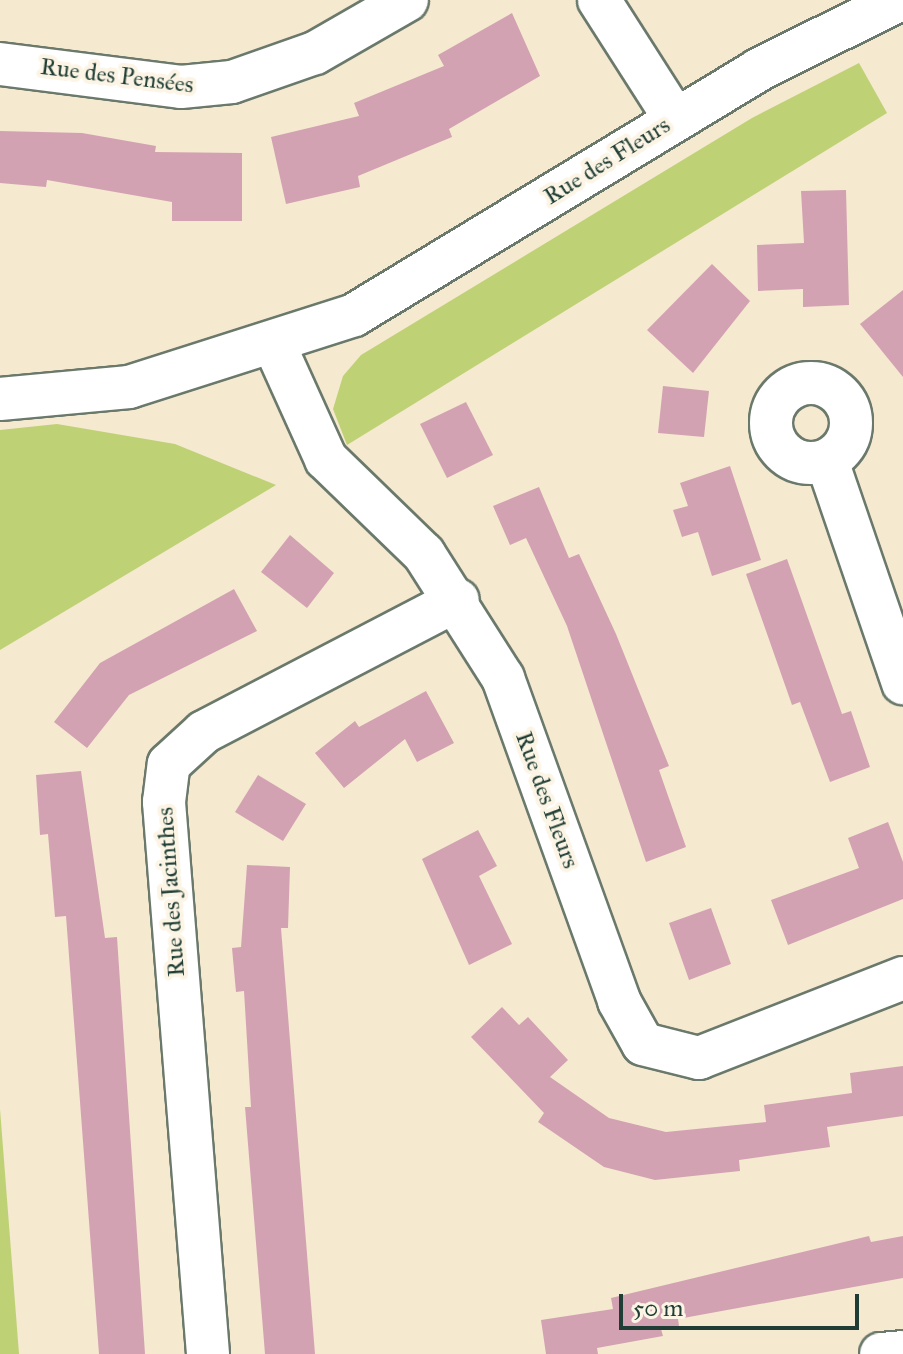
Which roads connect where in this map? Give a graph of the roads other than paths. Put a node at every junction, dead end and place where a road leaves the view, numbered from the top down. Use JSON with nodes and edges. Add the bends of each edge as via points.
{"nodes":[{"id":1,"x":407,"y":0,"type":"edge"},
{"id":2,"x":599,"y":0,"type":"edge"},
{"id":3,"x":899,"y":0,"type":"edge"},
{"id":4,"x":0,"y":64,"type":"edge"},
{"id":5,"x":675,"y":119,"type":"junction"},
{"id":6,"x":274,"y":344,"type":"junction"},
{"id":7,"x":0,"y":399,"type":"edge"},
{"id":8,"x":827,"y":461,"type":"dead end"},
{"id":9,"x":458,"y":600,"type":"junction"},
{"id":10,"x":903,"y":683,"type":"edge"},
{"id":11,"x":903,"y":978,"type":"edge"},
{"id":12,"x":903,"y":1352,"type":"edge"},
{"id":13,"x":208,"y":1354,"type":"edge"},
{"id":14,"x":881,"y":1354,"type":"edge"}],
"edges":[{"from":1,"to":4,"type":"street","name":"Rue des Pensées","via":[[315,53],[232,82],[181,87]]},
{"from":2,"to":5,"type":"street"},
{"from":3,"to":5,"type":"street","name":"Rue des Fleurs"},
{"from":5,"to":6,"type":"street","name":"Rue des Fleurs","via":[[412,283]]},
{"from":6,"to":7,"type":"street","name":"Rue des Fleurs","via":[[129,387]]},
{"from":6,"to":9,"type":"street","name":"Rue des Fleurs","via":[[326,459],[397,526]]},
{"from":8,"to":10,"type":"street"},
{"from":9,"to":11,"type":"street","name":"Rue des Fleurs","via":[[503,678],[619,1001],[643,1044],[699,1058]]},
{"from":9,"to":13,"type":"street","name":"Rue des Jacinthes","via":[[204,732],[169,764],[164,802]]},
{"from":12,"to":14,"type":"street"}]}
